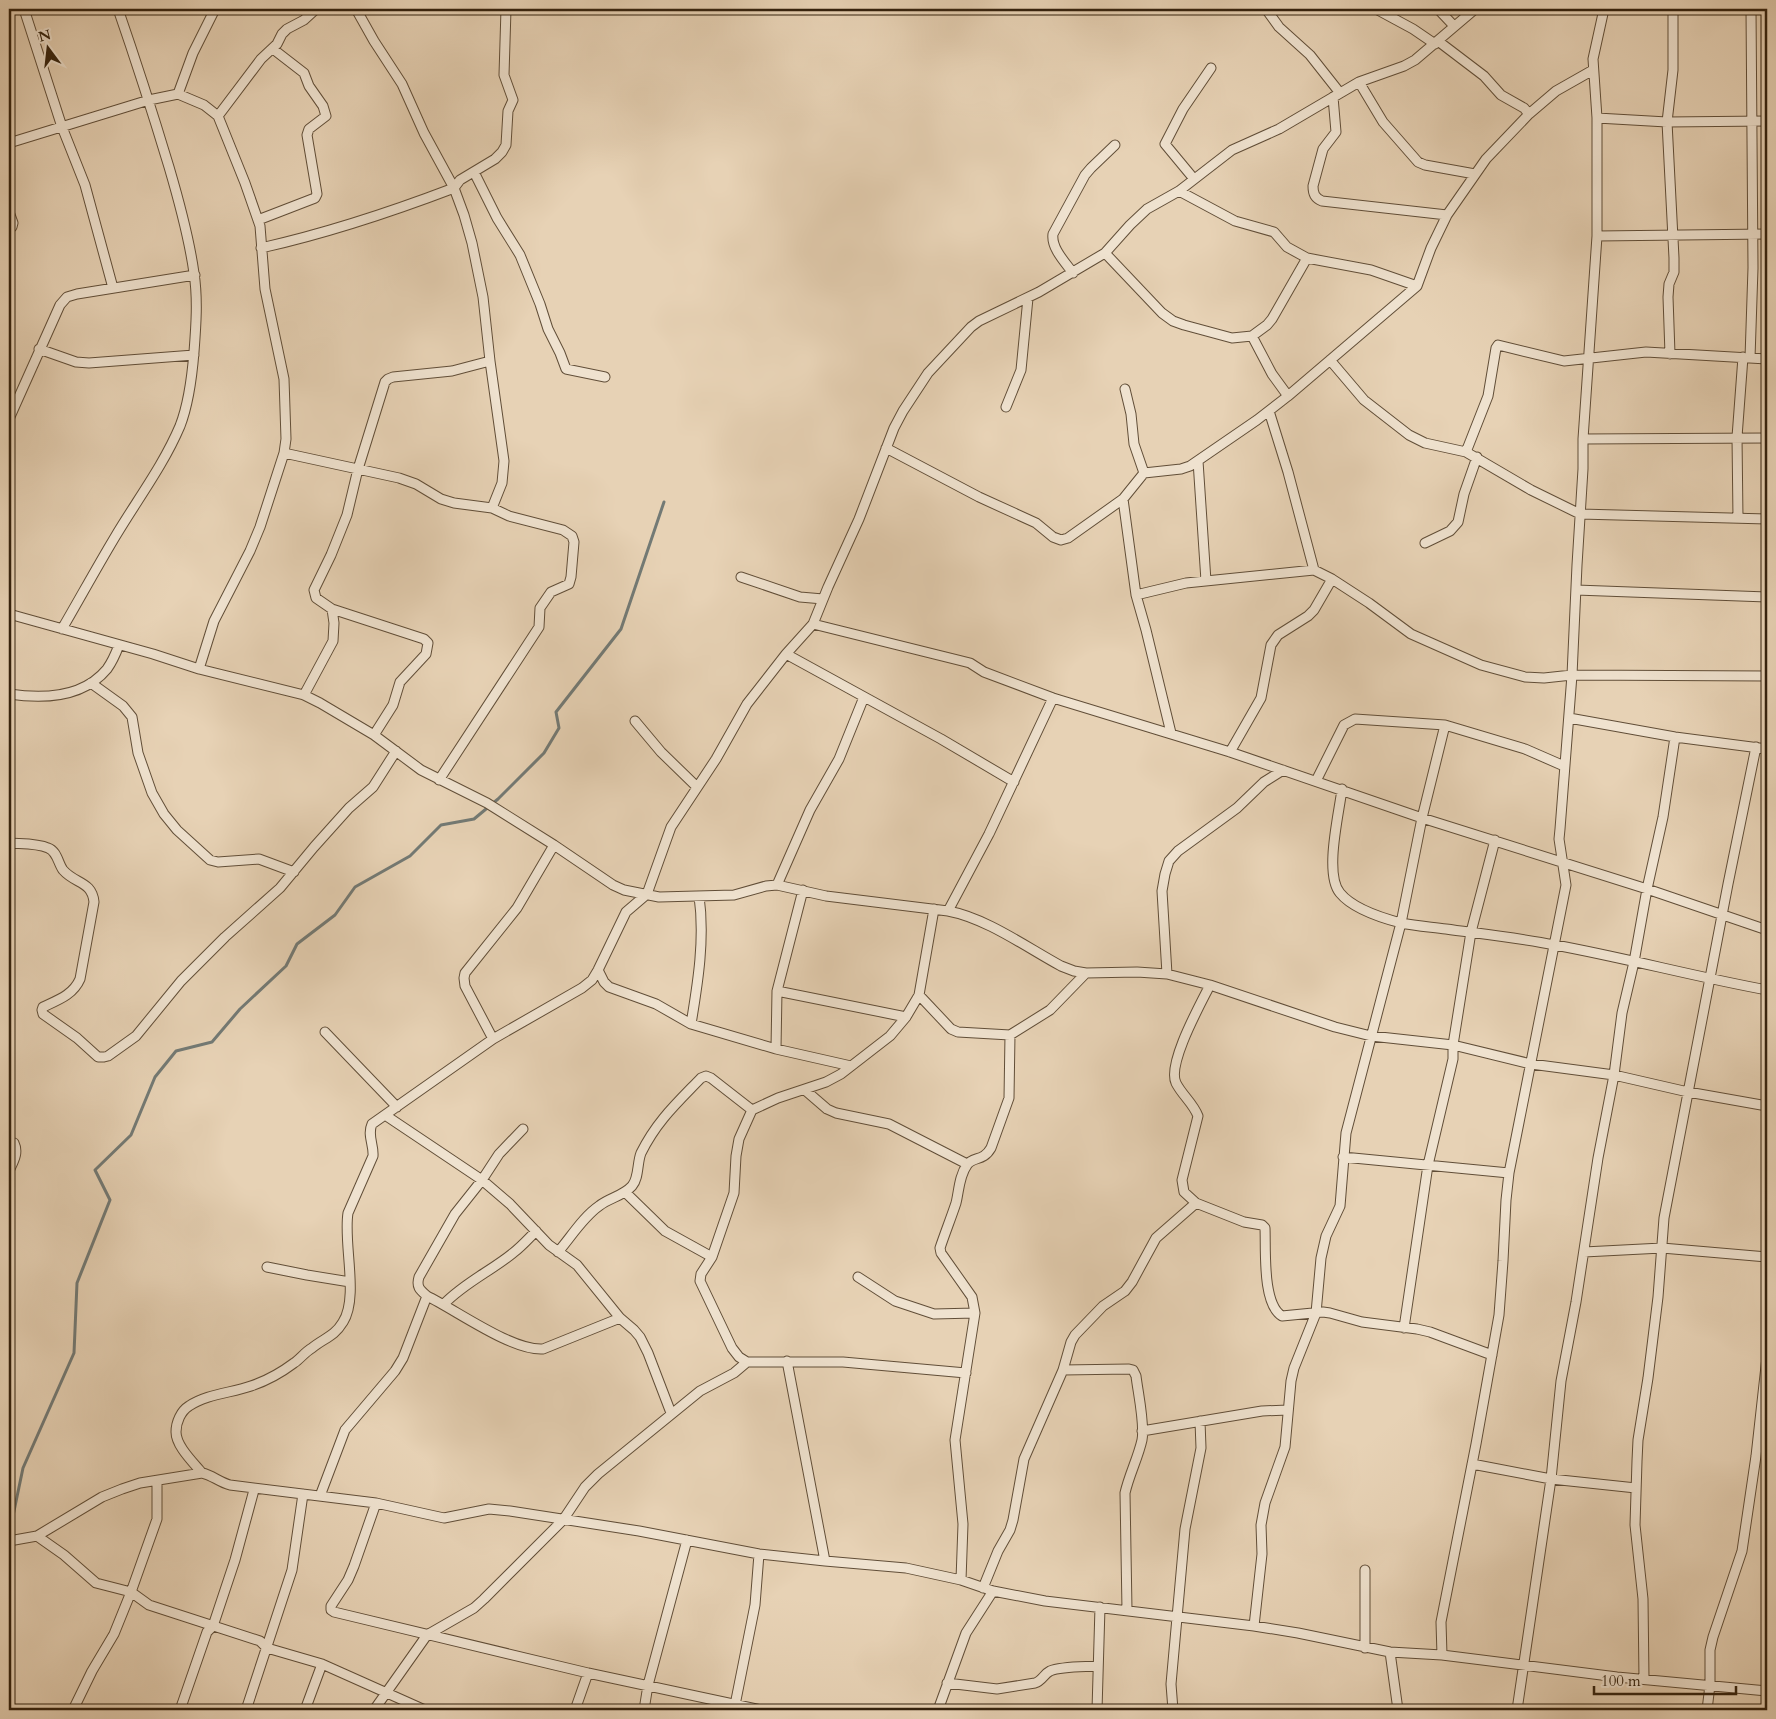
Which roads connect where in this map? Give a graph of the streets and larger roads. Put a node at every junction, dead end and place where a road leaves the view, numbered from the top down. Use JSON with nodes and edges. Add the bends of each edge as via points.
{"nodes":[{"id":1,"x":24,"y":9,"type":"edge"},
{"id":2,"x":118,"y":9,"type":"edge"},
{"id":3,"x":215,"y":9,"type":"edge"},
{"id":4,"x":316,"y":9,"type":"edge"},
{"id":5,"x":356,"y":9,"type":"edge"},
{"id":6,"x":506,"y":9,"type":"edge"},
{"id":7,"x":1266,"y":9,"type":"edge"},
{"id":8,"x":1376,"y":9,"type":"edge"},
{"id":9,"x":1438,"y":9,"type":"edge"},
{"id":10,"x":1475,"y":9,"type":"edge"},
{"id":11,"x":1604,"y":9,"type":"edge"},
{"id":12,"x":1673,"y":9,"type":"edge"},
{"id":13,"x":1751,"y":9,"type":"edge"},
{"id":14,"x":1454,"y":26,"type":"junction"},
{"id":15,"x":1436,"y":43,"type":"junction"},
{"id":16,"x":273,"y":49,"type":"junction"},
{"id":17,"x":1211,"y":68,"type":"dead end"},
{"id":18,"x":1593,"y":70,"type":"junction"},
{"id":19,"x":1359,"y":82,"type":"junction"},
{"id":20,"x":178,"y":94,"type":"junction"},
{"id":21,"x":1336,"y":95,"type":"junction"},
{"id":22,"x":149,"y":100,"type":"junction"},
{"id":23,"x":1529,"y":114,"type":"junction"},
{"id":24,"x":218,"y":116,"type":"junction"},
{"id":25,"x":1597,"y":118,"type":"junction"},
{"id":26,"x":1751,"y":121,"type":"junction"},
{"id":27,"x":1767,"y":121,"type":"edge"},
{"id":28,"x":1667,"y":122,"type":"junction"},
{"id":29,"x":62,"y":127,"type":"junction"},
{"id":30,"x":9,"y":143,"type":"edge"},
{"id":31,"x":1115,"y":145,"type":"dead end"},
{"id":32,"x":474,"y":172,"type":"junction"},
{"id":33,"x":1475,"y":174,"type":"junction"},
{"id":34,"x":1194,"y":179,"type":"junction"},
{"id":35,"x":454,"y":188,"type":"junction"},
{"id":36,"x":1179,"y":191,"type":"junction"},
{"id":37,"x":9,"y":212,"type":"edge"},
{"id":38,"x":1447,"y":215,"type":"junction"},
{"id":39,"x":258,"y":220,"type":"junction"},
{"id":40,"x":9,"y":230,"type":"edge"},
{"id":41,"x":1752,"y":234,"type":"junction"},
{"id":42,"x":1767,"y":234,"type":"edge"},
{"id":43,"x":1596,"y":236,"type":"junction"},
{"id":44,"x":1673,"y":236,"type":"junction"},
{"id":45,"x":261,"y":248,"type":"junction"},
{"id":46,"x":1105,"y":253,"type":"junction"},
{"id":47,"x":1307,"y":258,"type":"junction"},
{"id":48,"x":1073,"y":273,"type":"junction"},
{"id":49,"x":195,"y":275,"type":"junction"},
{"id":50,"x":1417,"y":286,"type":"junction"},
{"id":51,"x":113,"y":288,"type":"junction"},
{"id":52,"x":1028,"y":298,"type":"junction"},
{"id":53,"x":1252,"y":336,"type":"junction"},
{"id":54,"x":39,"y":350,"type":"junction"},
{"id":55,"x":1670,"y":354,"type":"junction"},
{"id":56,"x":194,"y":355,"type":"junction"},
{"id":57,"x":1746,"y":358,"type":"junction"},
{"id":58,"x":1767,"y":359,"type":"edge"},
{"id":59,"x":1330,"y":360,"type":"junction"},
{"id":60,"x":1588,"y":360,"type":"junction"},
{"id":61,"x":490,"y":361,"type":"junction"},
{"id":62,"x":605,"y":377,"type":"dead end"},
{"id":63,"x":1125,"y":389,"type":"dead end"},
{"id":64,"x":1288,"y":396,"type":"junction"},
{"id":65,"x":1006,"y":407,"type":"dead end"},
{"id":66,"x":1269,"y":411,"type":"junction"},
{"id":67,"x":9,"y":420,"type":"edge"},
{"id":68,"x":1737,"y":437,"type":"junction"},
{"id":69,"x":1767,"y":438,"type":"edge"},
{"id":70,"x":1583,"y":439,"type":"junction"},
{"id":71,"x":886,"y":448,"type":"junction"},
{"id":72,"x":1466,"y":452,"type":"junction"},
{"id":73,"x":284,"y":453,"type":"junction"},
{"id":74,"x":1477,"y":457,"type":"junction"},
{"id":75,"x":1198,"y":461,"type":"junction"},
{"id":76,"x":358,"y":469,"type":"junction"},
{"id":77,"x":1144,"y":473,"type":"junction"},
{"id":78,"x":1123,"y":498,"type":"junction"},
{"id":79,"x":492,"y":508,"type":"junction"},
{"id":80,"x":1580,"y":514,"type":"junction"},
{"id":81,"x":1738,"y":518,"type":"junction"},
{"id":82,"x":1767,"y":518,"type":"edge"},
{"id":83,"x":1425,"y":543,"type":"dead end"},
{"id":84,"x":1314,"y":570,"type":"junction"},
{"id":85,"x":741,"y":577,"type":"dead end"},
{"id":86,"x":1332,"y":579,"type":"junction"},
{"id":87,"x":1206,"y":581,"type":"junction"},
{"id":88,"x":1576,"y":590,"type":"junction"},
{"id":89,"x":1136,"y":595,"type":"junction"},
{"id":90,"x":1767,"y":597,"type":"edge"},
{"id":91,"x":823,"y":599,"type":"junction"},
{"id":92,"x":332,"y":609,"type":"junction"},
{"id":93,"x":9,"y":614,"type":"edge"},
{"id":94,"x":814,"y":624,"type":"junction"},
{"id":95,"x":62,"y":628,"type":"junction"},
{"id":96,"x":120,"y":645,"type":"junction"},
{"id":97,"x":786,"y":654,"type":"junction"},
{"id":98,"x":199,"y":669,"type":"junction"},
{"id":99,"x":1572,"y":675,"type":"junction"},
{"id":100,"x":1767,"y":676,"type":"edge"},
{"id":101,"x":90,"y":683,"type":"junction"},
{"id":102,"x":9,"y":694,"type":"edge"},
{"id":103,"x":304,"y":695,"type":"junction"},
{"id":104,"x":864,"y":697,"type":"junction"},
{"id":105,"x":1053,"y":698,"type":"junction"},
{"id":106,"x":1569,"y":718,"type":"junction"},
{"id":107,"x":635,"y":721,"type":"dead end"},
{"id":108,"x":1445,"y":725,"type":"junction"},
{"id":109,"x":1171,"y":733,"type":"junction"},
{"id":110,"x":374,"y":735,"type":"junction"},
{"id":111,"x":1675,"y":737,"type":"junction"},
{"id":112,"x":1756,"y":747,"type":"junction"},
{"id":113,"x":1767,"y":749,"type":"edge"},
{"id":114,"x":396,"y":751,"type":"junction"},
{"id":115,"x":1230,"y":752,"type":"junction"},
{"id":116,"x":1564,"y":766,"type":"junction"},
{"id":117,"x":1283,"y":770,"type":"junction"},
{"id":118,"x":439,"y":780,"type":"junction"},
{"id":119,"x":1316,"y":780,"type":"junction"},
{"id":120,"x":1014,"y":782,"type":"junction"},
{"id":121,"x":697,"y":788,"type":"junction"},
{"id":122,"x":1342,"y":789,"type":"junction"},
{"id":123,"x":1422,"y":818,"type":"junction"},
{"id":124,"x":1495,"y":840,"type":"junction"},
{"id":125,"x":9,"y":843,"type":"edge"},
{"id":126,"x":554,"y":845,"type":"junction"},
{"id":127,"x":1562,"y":861,"type":"junction"},
{"id":128,"x":294,"y":872,"type":"junction"},
{"id":129,"x":778,"y":885,"type":"junction"},
{"id":130,"x":1647,"y":889,"type":"junction"},
{"id":131,"x":803,"y":890,"type":"junction"},
{"id":132,"x":647,"y":894,"type":"junction"},
{"id":133,"x":699,"y":896,"type":"junction"},
{"id":134,"x":934,"y":909,"type":"junction"},
{"id":135,"x":948,"y":911,"type":"junction"},
{"id":136,"x":1723,"y":915,"type":"junction"},
{"id":137,"x":1401,"y":923,"type":"junction"},
{"id":138,"x":1767,"y":930,"type":"edge"},
{"id":139,"x":1471,"y":932,"type":"junction"},
{"id":140,"x":1554,"y":945,"type":"junction"},
{"id":141,"x":1634,"y":962,"type":"junction"},
{"id":142,"x":598,"y":970,"type":"junction"},
{"id":143,"x":1086,"y":973,"type":"junction"},
{"id":144,"x":1167,"y":974,"type":"junction"},
{"id":145,"x":1710,"y":980,"type":"junction"},
{"id":146,"x":1210,"y":985,"type":"junction"},
{"id":147,"x":1767,"y":990,"type":"edge"},
{"id":148,"x":777,"y":991,"type":"junction"},
{"id":149,"x":919,"y":995,"type":"junction"},
{"id":150,"x":906,"y":1017,"type":"junction"},
{"id":151,"x":691,"y":1024,"type":"junction"},
{"id":152,"x":325,"y":1032,"type":"dead end"},
{"id":153,"x":1010,"y":1035,"type":"junction"},
{"id":154,"x":1371,"y":1036,"type":"junction"},
{"id":155,"x":493,"y":1039,"type":"junction"},
{"id":156,"x":1452,"y":1045,"type":"junction"},
{"id":157,"x":776,"y":1049,"type":"junction"},
{"id":158,"x":1531,"y":1064,"type":"junction"},
{"id":159,"x":851,"y":1066,"type":"junction"},
{"id":160,"x":1614,"y":1075,"type":"junction"},
{"id":161,"x":805,"y":1090,"type":"junction"},
{"id":162,"x":1688,"y":1092,"type":"junction"},
{"id":163,"x":1767,"y":1106,"type":"edge"},
{"id":164,"x":397,"y":1107,"type":"junction"},
{"id":165,"x":752,"y":1110,"type":"junction"},
{"id":166,"x":385,"y":1116,"type":"junction"},
{"id":167,"x":523,"y":1129,"type":"dead end"},
{"id":168,"x":9,"y":1141,"type":"edge"},
{"id":169,"x":1343,"y":1157,"type":"junction"},
{"id":170,"x":967,"y":1164,"type":"junction"},
{"id":171,"x":1428,"y":1165,"type":"junction"},
{"id":172,"x":9,"y":1171,"type":"edge"},
{"id":173,"x":1509,"y":1173,"type":"junction"},
{"id":174,"x":482,"y":1180,"type":"junction"},
{"id":175,"x":625,"y":1192,"type":"junction"},
{"id":176,"x":1196,"y":1203,"type":"junction"},
{"id":177,"x":536,"y":1231,"type":"junction"},
{"id":178,"x":1662,"y":1248,"type":"junction"},
{"id":179,"x":558,"y":1252,"type":"junction"},
{"id":180,"x":1584,"y":1252,"type":"junction"},
{"id":181,"x":712,"y":1257,"type":"junction"},
{"id":182,"x":1767,"y":1257,"type":"edge"},
{"id":183,"x":267,"y":1267,"type":"dead end"},
{"id":184,"x":858,"y":1277,"type":"dead end"},
{"id":185,"x":350,"y":1282,"type":"junction"},
{"id":186,"x":427,"y":1296,"type":"junction"},
{"id":187,"x":444,"y":1304,"type":"junction"},
{"id":188,"x":975,"y":1313,"type":"junction"},
{"id":189,"x":1316,"y":1313,"type":"junction"},
{"id":190,"x":620,"y":1318,"type":"junction"},
{"id":191,"x":1404,"y":1328,"type":"junction"},
{"id":192,"x":1492,"y":1355,"type":"junction"},
{"id":193,"x":1767,"y":1357,"type":"edge"},
{"id":194,"x":787,"y":1361,"type":"junction"},
{"id":195,"x":747,"y":1362,"type":"junction"},
{"id":196,"x":1063,"y":1370,"type":"junction"},
{"id":197,"x":966,"y":1372,"type":"junction"},
{"id":198,"x":1288,"y":1410,"type":"junction"},
{"id":199,"x":671,"y":1413,"type":"junction"},
{"id":200,"x":1200,"y":1421,"type":"junction"},
{"id":201,"x":1142,"y":1431,"type":"junction"},
{"id":202,"x":1472,"y":1464,"type":"junction"},
{"id":203,"x":202,"y":1473,"type":"junction"},
{"id":204,"x":1551,"y":1479,"type":"junction"},
{"id":205,"x":157,"y":1482,"type":"junction"},
{"id":206,"x":1636,"y":1488,"type":"junction"},
{"id":207,"x":254,"y":1490,"type":"junction"},
{"id":208,"x":304,"y":1494,"type":"junction"},
{"id":209,"x":320,"y":1496,"type":"junction"},
{"id":210,"x":376,"y":1503,"type":"junction"},
{"id":211,"x":563,"y":1520,"type":"junction"},
{"id":212,"x":37,"y":1536,"type":"junction"},
{"id":213,"x":687,"y":1540,"type":"junction"},
{"id":214,"x":9,"y":1541,"type":"edge"},
{"id":215,"x":759,"y":1554,"type":"junction"},
{"id":216,"x":826,"y":1561,"type":"junction"},
{"id":217,"x":1365,"y":1570,"type":"dead end"},
{"id":218,"x":961,"y":1580,"type":"junction"},
{"id":219,"x":983,"y":1588,"type":"junction"},
{"id":220,"x":994,"y":1591,"type":"junction"},
{"id":221,"x":131,"y":1592,"type":"junction"},
{"id":222,"x":1100,"y":1607,"type":"junction"},
{"id":223,"x":1127,"y":1610,"type":"junction"},
{"id":224,"x":1177,"y":1617,"type":"junction"},
{"id":225,"x":213,"y":1626,"type":"junction"},
{"id":226,"x":1254,"y":1626,"type":"junction"},
{"id":227,"x":428,"y":1635,"type":"junction"},
{"id":228,"x":267,"y":1648,"type":"junction"},
{"id":229,"x":1366,"y":1648,"type":"junction"},
{"id":230,"x":1390,"y":1652,"type":"junction"},
{"id":231,"x":1442,"y":1655,"type":"junction"},
{"id":232,"x":322,"y":1664,"type":"junction"},
{"id":233,"x":1098,"y":1666,"type":"junction"},
{"id":234,"x":1523,"y":1666,"type":"junction"},
{"id":235,"x":588,"y":1673,"type":"junction"},
{"id":236,"x":1644,"y":1679,"type":"junction"},
{"id":237,"x":948,"y":1683,"type":"junction"},
{"id":238,"x":648,"y":1685,"type":"junction"},
{"id":239,"x":1710,"y":1685,"type":"junction"},
{"id":240,"x":1767,"y":1691,"type":"edge"},
{"id":241,"x":386,"y":1692,"type":"junction"},
{"id":242,"x":736,"y":1707,"type":"edge"},
{"id":243,"x":73,"y":1710,"type":"edge"},
{"id":244,"x":180,"y":1710,"type":"edge"},
{"id":245,"x":246,"y":1710,"type":"edge"},
{"id":246,"x":305,"y":1710,"type":"edge"},
{"id":247,"x":374,"y":1710,"type":"edge"},
{"id":248,"x":425,"y":1710,"type":"edge"},
{"id":249,"x":575,"y":1710,"type":"edge"},
{"id":250,"x":644,"y":1710,"type":"edge"},
{"id":251,"x":761,"y":1710,"type":"edge"},
{"id":252,"x":938,"y":1710,"type":"edge"},
{"id":253,"x":1098,"y":1710,"type":"edge"},
{"id":254,"x":1173,"y":1710,"type":"edge"},
{"id":255,"x":1398,"y":1710,"type":"edge"},
{"id":256,"x":1517,"y":1710,"type":"edge"},
{"id":257,"x":1707,"y":1710,"type":"edge"}],
"edges":[{"from":1,"to":29,"type":"street"},
{"from":2,"to":22,"type":"street"},
{"from":3,"to":20,"type":"street","via":[[193,53]]},
{"from":4,"to":16,"type":"street","via":[[287,29]]},
{"from":5,"to":35,"type":"street","via":[[402,84]]},
{"from":6,"to":32,"type":"street","via":[[504,75],[513,100],[508,111],[506,145],[495,158]]},
{"from":7,"to":21,"type":"street","via":[[1279,27],[1310,55]]},
{"from":8,"to":15,"type":"street"},
{"from":9,"to":14,"type":"street"},
{"from":10,"to":14,"type":"street"},
{"from":11,"to":18,"type":"street"},
{"from":12,"to":28,"type":"street","via":[[1673,70]]},
{"from":13,"to":26,"type":"street"},
{"from":14,"to":15,"type":"street"},
{"from":15,"to":19,"type":"street","via":[[1404,66]]},
{"from":15,"to":23,"type":"street","via":[[1484,76],[1501,95]]},
{"from":16,"to":24,"type":"street","via":[[261,59]]},
{"from":16,"to":39,"type":"street","via":[[304,73],[326,116],[309,129],[307,135],[316,198]]},
{"from":17,"to":34,"type":"street","via":[[1165,144]]},
{"from":18,"to":23,"type":"street","via":[[1556,91]]},
{"from":18,"to":25,"type":"street"},
{"from":19,"to":21,"type":"street"},
{"from":19,"to":33,"type":"street","via":[[1383,122],[1418,162]]},
{"from":20,"to":22,"type":"street"},
{"from":20,"to":24,"type":"street","via":[[204,104]]},
{"from":21,"to":34,"type":"street","via":[[1279,128],[1232,150]]},
{"from":21,"to":38,"type":"street","via":[[1336,132],[1323,148],[1313,186],[1316,198]]},
{"from":22,"to":29,"type":"street"},
{"from":22,"to":49,"type":"street","via":[[178,197]]},
{"from":23,"to":33,"type":"street"},
{"from":24,"to":39,"type":"street"},
{"from":25,"to":28,"type":"street"},
{"from":25,"to":43,"type":"street"},
{"from":26,"to":27,"type":"street"},
{"from":26,"to":28,"type":"street"},
{"from":26,"to":41,"type":"street"},
{"from":28,"to":44,"type":"street"},
{"from":29,"to":30,"type":"street"},
{"from":29,"to":51,"type":"street","via":[[90,199]]},
{"from":31,"to":48,"type":"street","via":[[1085,175],[1053,234],[1055,248]]},
{"from":32,"to":35,"type":"street"},
{"from":32,"to":62,"type":"street","via":[[520,255],[564,367]]},
{"from":33,"to":38,"type":"street"},
{"from":34,"to":36,"type":"street"},
{"from":35,"to":45,"type":"street","via":[[337,230]]},
{"from":35,"to":61,"type":"street","via":[[476,261]]},
{"from":36,"to":46,"type":"street","via":[[1142,213]]},
{"from":36,"to":47,"type":"street","via":[[1235,221],[1274,232],[1287,247]]},
{"from":37,"to":40,"type":"street","via":[[13,223]]},
{"from":38,"to":50,"type":"street"},
{"from":39,"to":45,"type":"street"},
{"from":41,"to":42,"type":"street"},
{"from":41,"to":44,"type":"street"},
{"from":41,"to":57,"type":"street","via":[[1753,268]]},
{"from":43,"to":44,"type":"street"},
{"from":43,"to":60,"type":"street"},
{"from":44,"to":55,"type":"street","via":[[1674,272],[1668,297]]},
{"from":45,"to":73,"type":"street","via":[[265,289],[285,386]]},
{"from":46,"to":48,"type":"street"},
{"from":46,"to":53,"type":"street","via":[[1173,321],[1232,338]]},
{"from":47,"to":50,"type":"street","via":[[1371,270]]},
{"from":47,"to":53,"type":"street","via":[[1272,319]]},
{"from":48,"to":52,"type":"street"},
{"from":49,"to":51,"type":"street"},
{"from":49,"to":56,"type":"street"},
{"from":50,"to":59,"type":"street"},
{"from":51,"to":54,"type":"street","via":[[67,297]]},
{"from":52,"to":65,"type":"street","via":[[1021,370]]},
{"from":52,"to":71,"type":"street","via":[[978,321],[944,355],[903,411]]},
{"from":53,"to":64,"type":"street"},
{"from":54,"to":56,"type":"street","via":[[89,363]]},
{"from":54,"to":67,"type":"street"},
{"from":55,"to":57,"type":"street"},
{"from":55,"to":60,"type":"street","via":[[1646,352]]},
{"from":56,"to":95,"type":"street","via":[[188,397],[166,456]]},
{"from":57,"to":58,"type":"street"},
{"from":57,"to":68,"type":"street"},
{"from":59,"to":64,"type":"street"},
{"from":59,"to":72,"type":"street","via":[[1364,400],[1409,435],[1425,443]]},
{"from":60,"to":70,"type":"street"},
{"from":60,"to":72,"type":"street","via":[[1564,361],[1498,345],[1488,396]]},
{"from":61,"to":76,"type":"street","via":[[452,371],[388,379]]},
{"from":61,"to":79,"type":"street","via":[[504,461],[502,484]]},
{"from":63,"to":77,"type":"street","via":[[1132,414],[1134,444]]},
{"from":64,"to":66,"type":"street"},
{"from":66,"to":75,"type":"street"},
{"from":66,"to":84,"type":"street"},
{"from":68,"to":69,"type":"street"},
{"from":68,"to":70,"type":"street"},
{"from":68,"to":81,"type":"street"},
{"from":70,"to":80,"type":"street"},
{"from":71,"to":78,"type":"street","via":[[1036,523],[1061,540]]},
{"from":71,"to":91,"type":"street"},
{"from":72,"to":74,"type":"street"},
{"from":73,"to":76,"type":"street"},
{"from":73,"to":98,"type":"street","via":[[260,527],[214,621]]},
{"from":74,"to":80,"type":"street","via":[[1531,490]]},
{"from":74,"to":83,"type":"street","via":[[1458,522],[1450,531]]},
{"from":75,"to":77,"type":"street","via":[[1181,469]]},
{"from":75,"to":87,"type":"street"},
{"from":76,"to":79,"type":"street","via":[[416,484],[454,503]]},
{"from":76,"to":92,"type":"street","via":[[348,515],[314,590],[316,598]]},
{"from":77,"to":78,"type":"street"},
{"from":78,"to":89,"type":"street"},
{"from":79,"to":118,"type":"street","via":[[509,516],[563,530],[572,536],[571,577],[569,584],[551,592],[540,608],[539,628]]},
{"from":80,"to":81,"type":"street"},
{"from":80,"to":88,"type":"street"},
{"from":81,"to":82,"type":"street"},
{"from":84,"to":86,"type":"street"},
{"from":84,"to":87,"type":"street"},
{"from":85,"to":91,"type":"street","via":[[800,597]]},
{"from":86,"to":99,"type":"street","via":[[1411,634],[1481,666],[1526,677]]},
{"from":86,"to":115,"type":"street","via":[[1314,610],[1278,635],[1272,645],[1261,698]]},
{"from":87,"to":89,"type":"street"},
{"from":88,"to":90,"type":"street"},
{"from":88,"to":99,"type":"street"},
{"from":89,"to":109,"type":"street"},
{"from":91,"to":94,"type":"street"},
{"from":92,"to":103,"type":"street","via":[[333,640]]},
{"from":92,"to":110,"type":"street","via":[[428,643],[426,654],[400,682],[393,705]]},
{"from":93,"to":95,"type":"street"},
{"from":94,"to":97,"type":"street"},
{"from":94,"to":105,"type":"street","via":[[970,663],[984,672]]},
{"from":95,"to":96,"type":"street"},
{"from":96,"to":98,"type":"street"},
{"from":96,"to":101,"type":"street","via":[[105,671]]},
{"from":97,"to":104,"type":"street"},
{"from":97,"to":121,"type":"street","via":[[747,704]]},
{"from":98,"to":103,"type":"street"},
{"from":99,"to":100,"type":"street"},
{"from":99,"to":106,"type":"street"},
{"from":101,"to":102,"type":"street","via":[[56,695],[29,697]]},
{"from":101,"to":128,"type":"street","via":[[123,706],[132,717],[138,753],[152,793],[177,830],[210,860],[258,859]]},
{"from":103,"to":110,"type":"street"},
{"from":104,"to":120,"type":"street"},
{"from":104,"to":129,"type":"street","via":[[839,759],[810,810]]},
{"from":105,"to":109,"type":"street"},
{"from":105,"to":120,"type":"street"},
{"from":106,"to":111,"type":"street"},
{"from":106,"to":116,"type":"street"},
{"from":107,"to":121,"type":"street"},
{"from":108,"to":116,"type":"street","via":[[1525,749]]},
{"from":108,"to":119,"type":"street","via":[[1349,721]]},
{"from":108,"to":123,"type":"street"},
{"from":109,"to":115,"type":"street"},
{"from":110,"to":114,"type":"street"},
{"from":111,"to":112,"type":"street"},
{"from":111,"to":130,"type":"street","via":[[1663,817]]},
{"from":112,"to":113,"type":"street"},
{"from":112,"to":136,"type":"street"},
{"from":114,"to":118,"type":"street"},
{"from":114,"to":128,"type":"street","via":[[379,780],[349,808]]},
{"from":115,"to":117,"type":"street"},
{"from":116,"to":127,"type":"street","via":[[1559,839]]},
{"from":117,"to":119,"type":"street"},
{"from":117,"to":144,"type":"street","via":[[1178,851],[1169,862],[1162,891]]},
{"from":118,"to":126,"type":"street","via":[[487,803]]},
{"from":119,"to":122,"type":"street"},
{"from":120,"to":135,"type":"street"},
{"from":121,"to":132,"type":"street","via":[[668,833]]},
{"from":122,"to":123,"type":"street"},
{"from":122,"to":137,"type":"street","via":[[1333,855],[1334,880],[1340,893],[1353,904]]},
{"from":123,"to":124,"type":"street"},
{"from":123,"to":137,"type":"street"},
{"from":124,"to":127,"type":"street"},
{"from":124,"to":139,"type":"street"},
{"from":125,"to":128,"type":"street","via":[[53,850],[64,870],[93,894],[80,979],[71,993],[42,1010],[98,1057],[104,1058],[136,1036],[181,981]]},
{"from":126,"to":132,"type":"street","via":[[613,885]]},
{"from":126,"to":155,"type":"street","via":[[517,908],[465,973],[465,986]]},
{"from":127,"to":130,"type":"street"},
{"from":127,"to":140,"type":"street","via":[[1566,885]]},
{"from":129,"to":131,"type":"street"},
{"from":129,"to":133,"type":"street","via":[[734,895]]},
{"from":130,"to":136,"type":"street"},
{"from":130,"to":141,"type":"street"},
{"from":131,"to":134,"type":"street","via":[[826,896]]},
{"from":131,"to":148,"type":"street"},
{"from":132,"to":133,"type":"street"},
{"from":132,"to":142,"type":"street","via":[[626,912]]},
{"from":133,"to":151,"type":"street","via":[[702,920]]},
{"from":134,"to":135,"type":"street"},
{"from":134,"to":149,"type":"street"},
{"from":135,"to":143,"type":"street","via":[[965,914],[1061,966]]},
{"from":136,"to":138,"type":"street"},
{"from":136,"to":145,"type":"street"},
{"from":137,"to":139,"type":"street"},
{"from":137,"to":154,"type":"street"},
{"from":139,"to":140,"type":"street"},
{"from":139,"to":156,"type":"street"},
{"from":140,"to":141,"type":"street"},
{"from":140,"to":158,"type":"street"},
{"from":141,"to":145,"type":"street"},
{"from":141,"to":160,"type":"street","via":[[1622,1013]]},
{"from":142,"to":151,"type":"street","via":[[609,987],[656,1004]]},
{"from":142,"to":155,"type":"street","via":[[582,988]]},
{"from":143,"to":144,"type":"street"},
{"from":143,"to":153,"type":"street","via":[[1050,1010]]},
{"from":144,"to":146,"type":"street"},
{"from":145,"to":147,"type":"street"},
{"from":145,"to":162,"type":"street"},
{"from":146,"to":154,"type":"street"},
{"from":146,"to":176,"type":"street","via":[[1181,1046],[1174,1070],[1176,1084],[1198,1116],[1182,1180],[1184,1192]]},
{"from":148,"to":150,"type":"street"},
{"from":148,"to":157,"type":"street"},
{"from":149,"to":150,"type":"street"},
{"from":149,"to":153,"type":"street","via":[[958,1032]]},
{"from":150,"to":159,"type":"street","via":[[881,1044]]},
{"from":151,"to":157,"type":"street"},
{"from":152,"to":164,"type":"street"},
{"from":153,"to":170,"type":"street","via":[[1009,1098],[988,1154]]},
{"from":154,"to":156,"type":"street"},
{"from":154,"to":169,"type":"street"},
{"from":155,"to":164,"type":"street"},
{"from":156,"to":158,"type":"street"},
{"from":156,"to":171,"type":"street","via":[[1453,1059]]},
{"from":157,"to":159,"type":"street"},
{"from":158,"to":160,"type":"street"},
{"from":158,"to":173,"type":"street"},
{"from":159,"to":161,"type":"street"},
{"from":160,"to":162,"type":"street"},
{"from":160,"to":180,"type":"street"},
{"from":161,"to":165,"type":"street"},
{"from":161,"to":170,"type":"street","via":[[827,1109],[889,1124]]},
{"from":162,"to":163,"type":"street"},
{"from":162,"to":178,"type":"street","via":[[1667,1199]]},
{"from":164,"to":166,"type":"street"},
{"from":165,"to":175,"type":"street","via":[[711,1078],[701,1078],[659,1121],[640,1155],[635,1182]]},
{"from":165,"to":181,"type":"street","via":[[739,1140],[734,1194]]},
{"from":166,"to":174,"type":"street"},
{"from":166,"to":185,"type":"street","via":[[372,1124],[369,1131],[373,1156],[348,1213]]},
{"from":167,"to":174,"type":"street","via":[[498,1154]]},
{"from":168,"to":172,"type":"street","via":[[17,1148]]},
{"from":169,"to":171,"type":"street"},
{"from":169,"to":189,"type":"street","via":[[1340,1206],[1326,1236]]},
{"from":170,"to":188,"type":"street","via":[[940,1254],[972,1297]]},
{"from":171,"to":173,"type":"street"},
{"from":171,"to":191,"type":"street"},
{"from":173,"to":192,"type":"street"},
{"from":174,"to":177,"type":"street"},
{"from":174,"to":186,"type":"street","via":[[455,1214],[419,1277],[419,1289]]},
{"from":175,"to":179,"type":"street","via":[[599,1206]]},
{"from":175,"to":181,"type":"street","via":[[666,1231]]},
{"from":176,"to":189,"type":"street","via":[[1244,1222],[1262,1224],[1265,1228],[1267,1283],[1279,1314]]},
{"from":176,"to":196,"type":"street","via":[[1156,1238],[1125,1291],[1103,1306],[1075,1335]]},
{"from":177,"to":179,"type":"street"},
{"from":177,"to":187,"type":"street","via":[[513,1253],[453,1294]]},
{"from":178,"to":180,"type":"street"},
{"from":178,"to":182,"type":"street"},
{"from":178,"to":206,"type":"street","via":[[1638,1440]]},
{"from":179,"to":190,"type":"street","via":[[577,1265]]},
{"from":180,"to":204,"type":"street","via":[[1561,1381]]},
{"from":181,"to":195,"type":"street","via":[[700,1281],[732,1348]]},
{"from":183,"to":185,"type":"street"},
{"from":184,"to":188,"type":"street","via":[[895,1301],[926,1312]]},
{"from":185,"to":203,"type":"street","via":[[345,1320],[330,1338],[266,1380],[190,1405],[181,1413],[176,1434]]},
{"from":186,"to":187,"type":"street"},
{"from":186,"to":209,"type":"street","via":[[403,1358],[345,1430]]},
{"from":187,"to":190,"type":"street","via":[[489,1331],[533,1349],[543,1349]]},
{"from":188,"to":197,"type":"street"},
{"from":189,"to":191,"type":"street"},
{"from":189,"to":198,"type":"street","via":[[1294,1368]]},
{"from":190,"to":199,"type":"street","via":[[634,1330],[648,1352]]},
{"from":191,"to":192,"type":"street","via":[[1430,1332]]},
{"from":192,"to":202,"type":"street"},
{"from":193,"to":239,"type":"street","via":[[1742,1551],[1713,1637]]},
{"from":194,"to":195,"type":"street"},
{"from":194,"to":197,"type":"street","via":[[857,1362]]},
{"from":194,"to":216,"type":"street"},
{"from":195,"to":199,"type":"street"},
{"from":196,"to":201,"type":"street","via":[[1133,1370]]},
{"from":196,"to":219,"type":"street","via":[[1024,1459],[1013,1520]]},
{"from":197,"to":218,"type":"street","via":[[955,1440],[963,1524]]},
{"from":198,"to":200,"type":"street"},
{"from":198,"to":226,"type":"street","via":[[1285,1447],[1265,1503],[1261,1525],[1262,1554]]},
{"from":199,"to":211,"type":"street","via":[[598,1474]]},
{"from":200,"to":201,"type":"street"},
{"from":200,"to":224,"type":"street","via":[[1201,1448],[1185,1529]]},
{"from":201,"to":223,"type":"street","via":[[1125,1493]]},
{"from":202,"to":204,"type":"street"},
{"from":202,"to":231,"type":"street","via":[[1441,1622]]},
{"from":203,"to":205,"type":"street"},
{"from":203,"to":207,"type":"street","via":[[222,1483]]},
{"from":204,"to":206,"type":"street"},
{"from":204,"to":234,"type":"street"},
{"from":205,"to":212,"type":"street","via":[[140,1483],[110,1493]]},
{"from":205,"to":221,"type":"street","via":[[157,1519]]},
{"from":206,"to":236,"type":"street"},
{"from":207,"to":208,"type":"street"},
{"from":207,"to":225,"type":"street"},
{"from":208,"to":209,"type":"street"},
{"from":208,"to":228,"type":"street","via":[[292,1570]]},
{"from":209,"to":210,"type":"street"},
{"from":210,"to":211,"type":"street","via":[[444,1518],[489,1509]]},
{"from":210,"to":227,"type":"street","via":[[354,1566],[331,1610]]},
{"from":211,"to":213,"type":"street"},
{"from":211,"to":227,"type":"street","via":[[474,1608]]},
{"from":212,"to":214,"type":"street"},
{"from":212,"to":221,"type":"street","via":[[96,1583]]},
{"from":213,"to":215,"type":"street"},
{"from":213,"to":238,"type":"street"},
{"from":215,"to":216,"type":"street"},
{"from":215,"to":242,"type":"street","via":[[755,1605]]},
{"from":216,"to":218,"type":"street","via":[[906,1568]]},
{"from":217,"to":229,"type":"street"},
{"from":218,"to":219,"type":"street"},
{"from":219,"to":220,"type":"street"},
{"from":220,"to":222,"type":"street"},
{"from":220,"to":237,"type":"street","via":[[966,1633]]},
{"from":221,"to":225,"type":"street","via":[[148,1605]]},
{"from":221,"to":243,"type":"street","via":[[114,1634]]},
{"from":222,"to":223,"type":"street"},
{"from":222,"to":233,"type":"street"},
{"from":223,"to":224,"type":"street"},
{"from":224,"to":226,"type":"street"},
{"from":224,"to":254,"type":"street","via":[[1171,1684]]},
{"from":225,"to":228,"type":"street","via":[[260,1641]]},
{"from":225,"to":244,"type":"street","via":[[207,1632]]},
{"from":226,"to":229,"type":"street"},
{"from":227,"to":235,"type":"street"},
{"from":227,"to":241,"type":"street"},
{"from":228,"to":232,"type":"street"},
{"from":228,"to":245,"type":"street"},
{"from":229,"to":230,"type":"street"},
{"from":230,"to":231,"type":"street"},
{"from":230,"to":255,"type":"street"},
{"from":231,"to":234,"type":"street"},
{"from":232,"to":241,"type":"street"},
{"from":232,"to":246,"type":"street"},
{"from":233,"to":237,"type":"street","via":[[1056,1669],[1035,1683],[997,1689]]},
{"from":233,"to":253,"type":"street"},
{"from":234,"to":236,"type":"street"},
{"from":234,"to":256,"type":"street"},
{"from":235,"to":238,"type":"street"},
{"from":235,"to":249,"type":"street"},
{"from":236,"to":239,"type":"street"},
{"from":237,"to":252,"type":"street"},
{"from":238,"to":242,"type":"street"},
{"from":238,"to":250,"type":"street"},
{"from":239,"to":240,"type":"street"},
{"from":239,"to":257,"type":"street"},
{"from":241,"to":247,"type":"street"},
{"from":241,"to":248,"type":"street"},
{"from":242,"to":251,"type":"street"}]}
